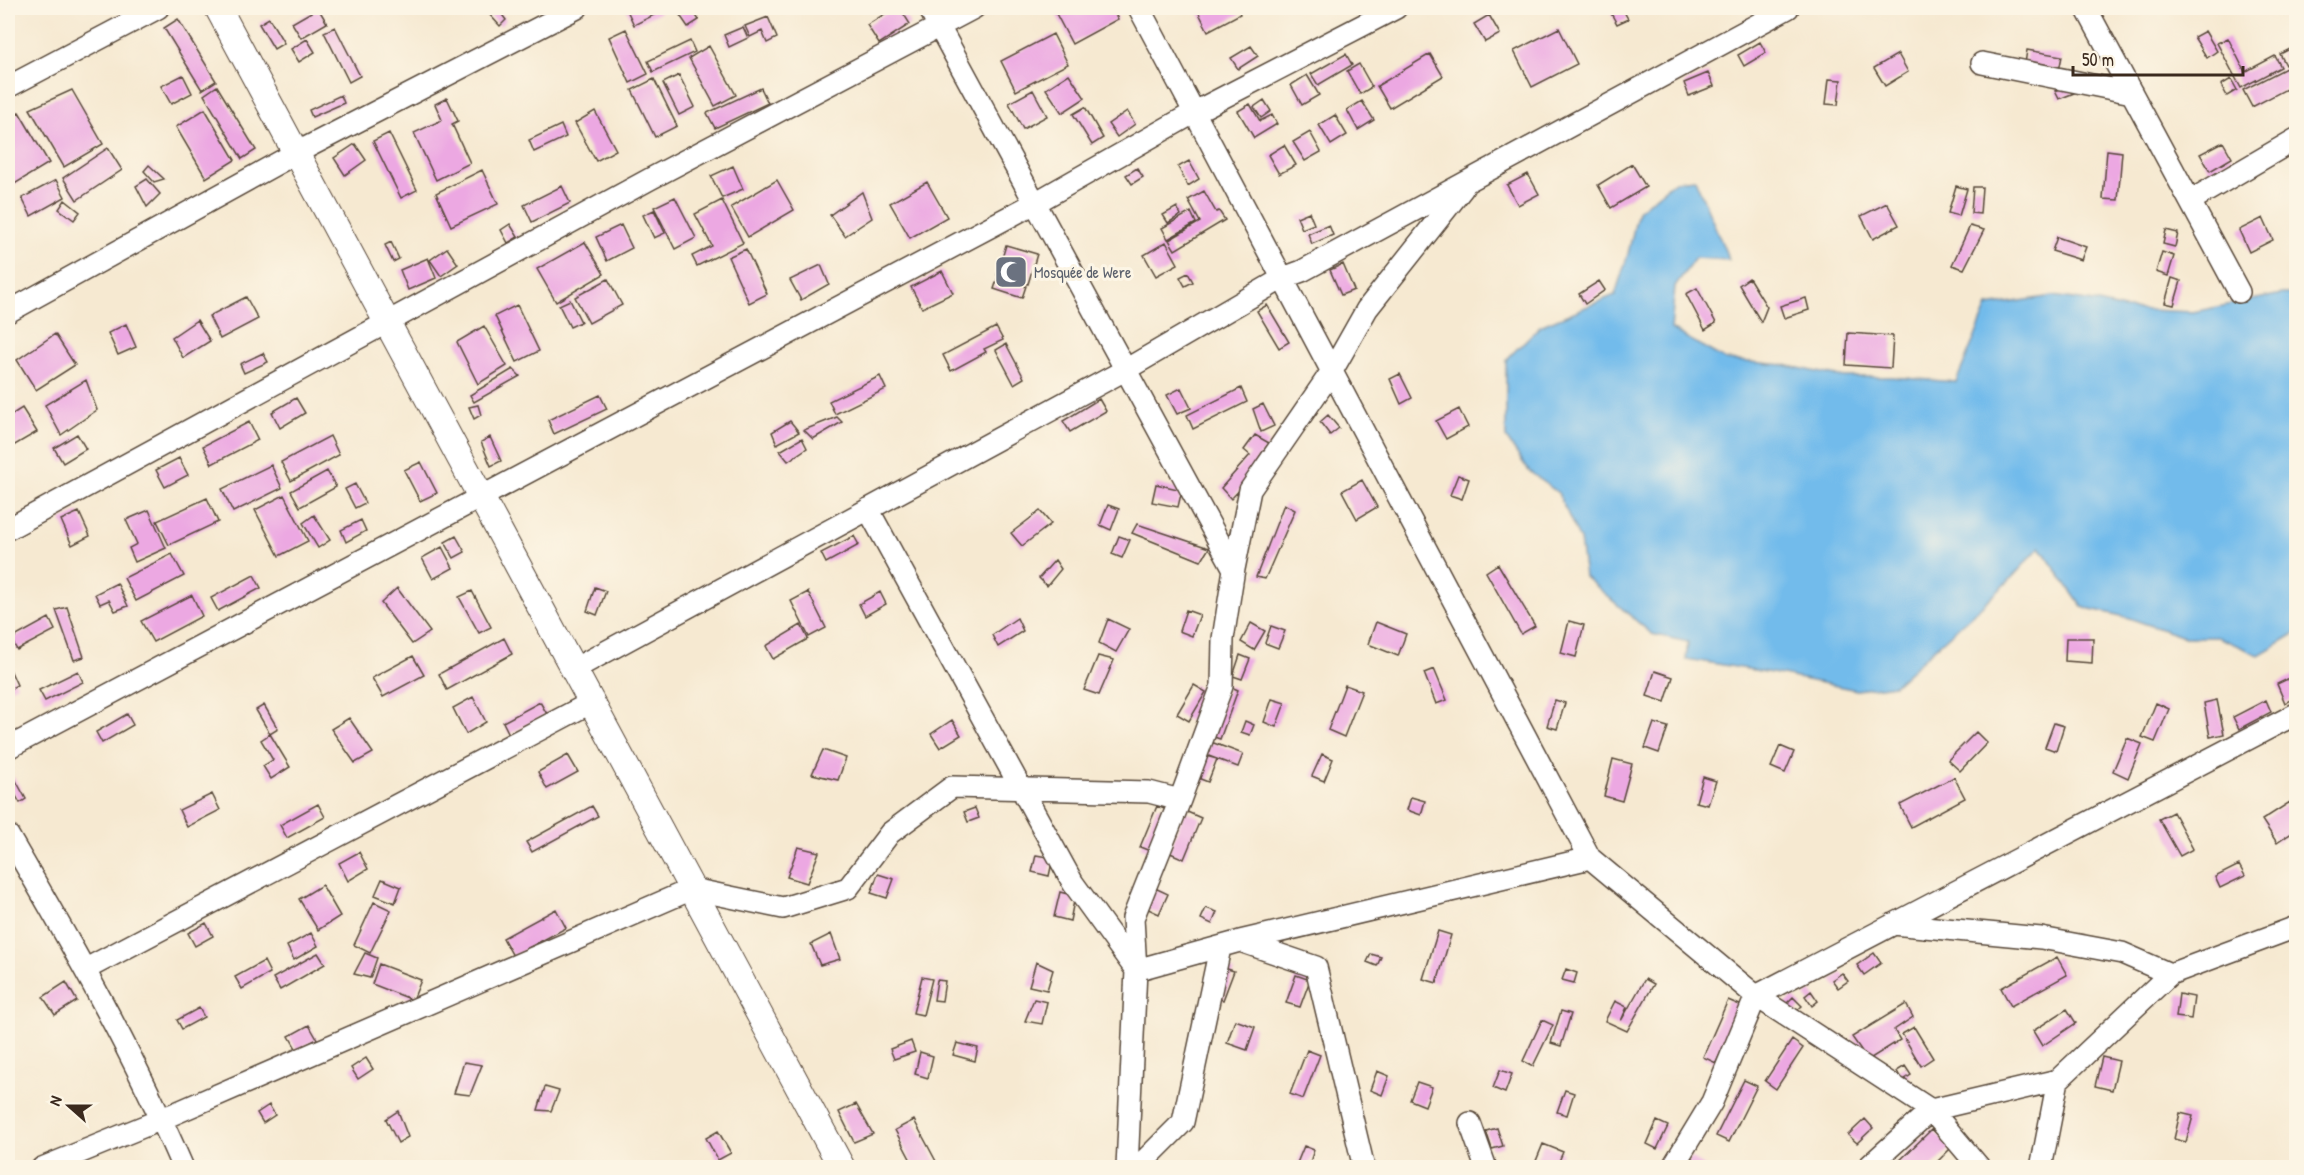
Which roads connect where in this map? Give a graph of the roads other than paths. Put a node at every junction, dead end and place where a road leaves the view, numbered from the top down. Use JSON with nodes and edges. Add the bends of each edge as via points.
{"nodes":[{"id":1,"x":158,"y":8,"type":"edge"},
{"id":2,"x":218,"y":8,"type":"edge"},
{"id":3,"x":577,"y":8,"type":"edge"},
{"id":4,"x":929,"y":8,"type":"edge"},
{"id":5,"x":974,"y":8,"type":"edge"},
{"id":6,"x":1139,"y":8,"type":"edge"},
{"id":7,"x":1395,"y":8,"type":"edge"},
{"id":8,"x":1788,"y":8,"type":"edge"},
{"id":9,"x":2086,"y":8,"type":"edge"},
{"id":10,"x":939,"y":27,"type":"junction"},
{"id":11,"x":1982,"y":63,"type":"dead end"},
{"id":12,"x":8,"y":87,"type":"edge"},
{"id":13,"x":2132,"y":93,"type":"junction"},
{"id":14,"x":1195,"y":112,"type":"junction"},
{"id":15,"x":2296,"y":139,"type":"edge"},
{"id":16,"x":296,"y":153,"type":"junction"},
{"id":17,"x":1470,"y":180,"type":"junction"},
{"id":18,"x":2190,"y":201,"type":"junction"},
{"id":19,"x":1035,"y":203,"type":"junction"},
{"id":20,"x":1283,"y":278,"type":"junction"},
{"id":21,"x":2239,"y":292,"type":"dead end"},
{"id":22,"x":8,"y":312,"type":"edge"},
{"id":23,"x":388,"y":324,"type":"junction"},
{"id":24,"x":1125,"y":370,"type":"junction"},
{"id":25,"x":1332,"y":371,"type":"junction"},
{"id":26,"x":481,"y":496,"type":"junction"},
{"id":27,"x":868,"y":509,"type":"junction"},
{"id":28,"x":8,"y":529,"type":"edge"},
{"id":29,"x":1234,"y":569,"type":"junction"},
{"id":30,"x":574,"y":669,"type":"junction"},
{"id":31,"x":592,"y":702,"type":"junction"},
{"id":32,"x":2296,"y":714,"type":"edge"},
{"id":33,"x":8,"y":748,"type":"edge"},
{"id":34,"x":1022,"y":789,"type":"junction"},
{"id":35,"x":1180,"y":800,"type":"junction"},
{"id":36,"x":8,"y":835,"type":"edge"},
{"id":37,"x":1590,"y":858,"type":"junction"},
{"id":38,"x":692,"y":889,"type":"junction"},
{"id":39,"x":1893,"y":924,"type":"junction"},
{"id":40,"x":2296,"y":927,"type":"edge"},
{"id":41,"x":1230,"y":944,"type":"junction"},
{"id":42,"x":86,"y":969,"type":"junction"},
{"id":43,"x":1136,"y":970,"type":"junction"},
{"id":44,"x":2170,"y":974,"type":"junction"},
{"id":45,"x":1756,"y":996,"type":"junction"},
{"id":46,"x":2058,"y":1080,"type":"junction"},
{"id":47,"x":1931,"y":1110,"type":"junction"},
{"id":48,"x":162,"y":1119,"type":"junction"},
{"id":49,"x":1470,"y":1123,"type":"dead end"},
{"id":50,"x":42,"y":1167,"type":"edge"},
{"id":51,"x":183,"y":1167,"type":"edge"},
{"id":52,"x":842,"y":1167,"type":"edge"},
{"id":53,"x":1127,"y":1167,"type":"edge"},
{"id":54,"x":1137,"y":1167,"type":"edge"},
{"id":55,"x":1364,"y":1167,"type":"edge"},
{"id":56,"x":1486,"y":1167,"type":"edge"},
{"id":57,"x":1672,"y":1167,"type":"edge"},
{"id":58,"x":1867,"y":1167,"type":"edge"},
{"id":59,"x":1980,"y":1167,"type":"edge"},
{"id":60,"x":2041,"y":1167,"type":"edge"}],
"edges":[{"from":1,"to":12,"type":"street"},
{"from":2,"to":16,"type":"street"},
{"from":3,"to":16,"type":"street"},
{"from":4,"to":10,"type":"street"},
{"from":5,"to":10,"type":"street"},
{"from":6,"to":14,"type":"street"},
{"from":7,"to":14,"type":"street"},
{"from":8,"to":17,"type":"street"},
{"from":9,"to":13,"type":"street"},
{"from":10,"to":19,"type":"street"},
{"from":10,"to":23,"type":"street","via":[[650,179]]},
{"from":11,"to":13,"type":"street"},
{"from":13,"to":18,"type":"street"},
{"from":14,"to":19,"type":"street"},
{"from":14,"to":20,"type":"street"},
{"from":15,"to":18,"type":"street"},
{"from":16,"to":22,"type":"street"},
{"from":16,"to":23,"type":"street"},
{"from":17,"to":20,"type":"street"},
{"from":17,"to":25,"type":"street","via":[[1366,309]]},
{"from":18,"to":21,"type":"street"},
{"from":19,"to":24,"type":"street"},
{"from":19,"to":26,"type":"street"},
{"from":20,"to":24,"type":"street"},
{"from":20,"to":25,"type":"street"},
{"from":23,"to":26,"type":"street"},
{"from":23,"to":28,"type":"street"},
{"from":24,"to":27,"type":"street"},
{"from":24,"to":29,"type":"street"},
{"from":25,"to":29,"type":"street","via":[[1250,490]]},
{"from":25,"to":37,"type":"street"},
{"from":26,"to":30,"type":"street"},
{"from":26,"to":33,"type":"street"},
{"from":27,"to":30,"type":"street"},
{"from":27,"to":34,"type":"street"},
{"from":29,"to":35,"type":"street","via":[[1223,639],[1222,686]]},
{"from":30,"to":31,"type":"street"},
{"from":31,"to":38,"type":"street"},
{"from":31,"to":42,"type":"street"},
{"from":32,"to":39,"type":"street"},
{"from":34,"to":35,"type":"street","via":[[1149,792]]},
{"from":34,"to":38,"type":"street","via":[[952,787],[890,833],[848,888],[783,908]]},
{"from":34,"to":43,"type":"street","via":[[1073,883]]},
{"from":35,"to":43,"type":"street","via":[[1133,918]]},
{"from":36,"to":42,"type":"street"},
{"from":37,"to":41,"type":"street"},
{"from":37,"to":45,"type":"street"},
{"from":38,"to":48,"type":"street"},
{"from":38,"to":52,"type":"street"},
{"from":39,"to":44,"type":"street","via":[[2041,938],[2122,953]]},
{"from":39,"to":45,"type":"street"},
{"from":40,"to":44,"type":"street"},
{"from":41,"to":43,"type":"street"},
{"from":41,"to":54,"type":"street","via":[[1184,1122]]},
{"from":41,"to":55,"type":"street","via":[[1316,968]]},
{"from":42,"to":48,"type":"street"},
{"from":43,"to":53,"type":"street"},
{"from":44,"to":46,"type":"street"},
{"from":45,"to":47,"type":"street"},
{"from":45,"to":57,"type":"street","via":[[1712,1102]]},
{"from":46,"to":47,"type":"street"},
{"from":46,"to":60,"type":"street"},
{"from":47,"to":58,"type":"street"},
{"from":47,"to":59,"type":"street"},
{"from":48,"to":50,"type":"street"},
{"from":48,"to":51,"type":"street"},
{"from":49,"to":56,"type":"street"}]}
